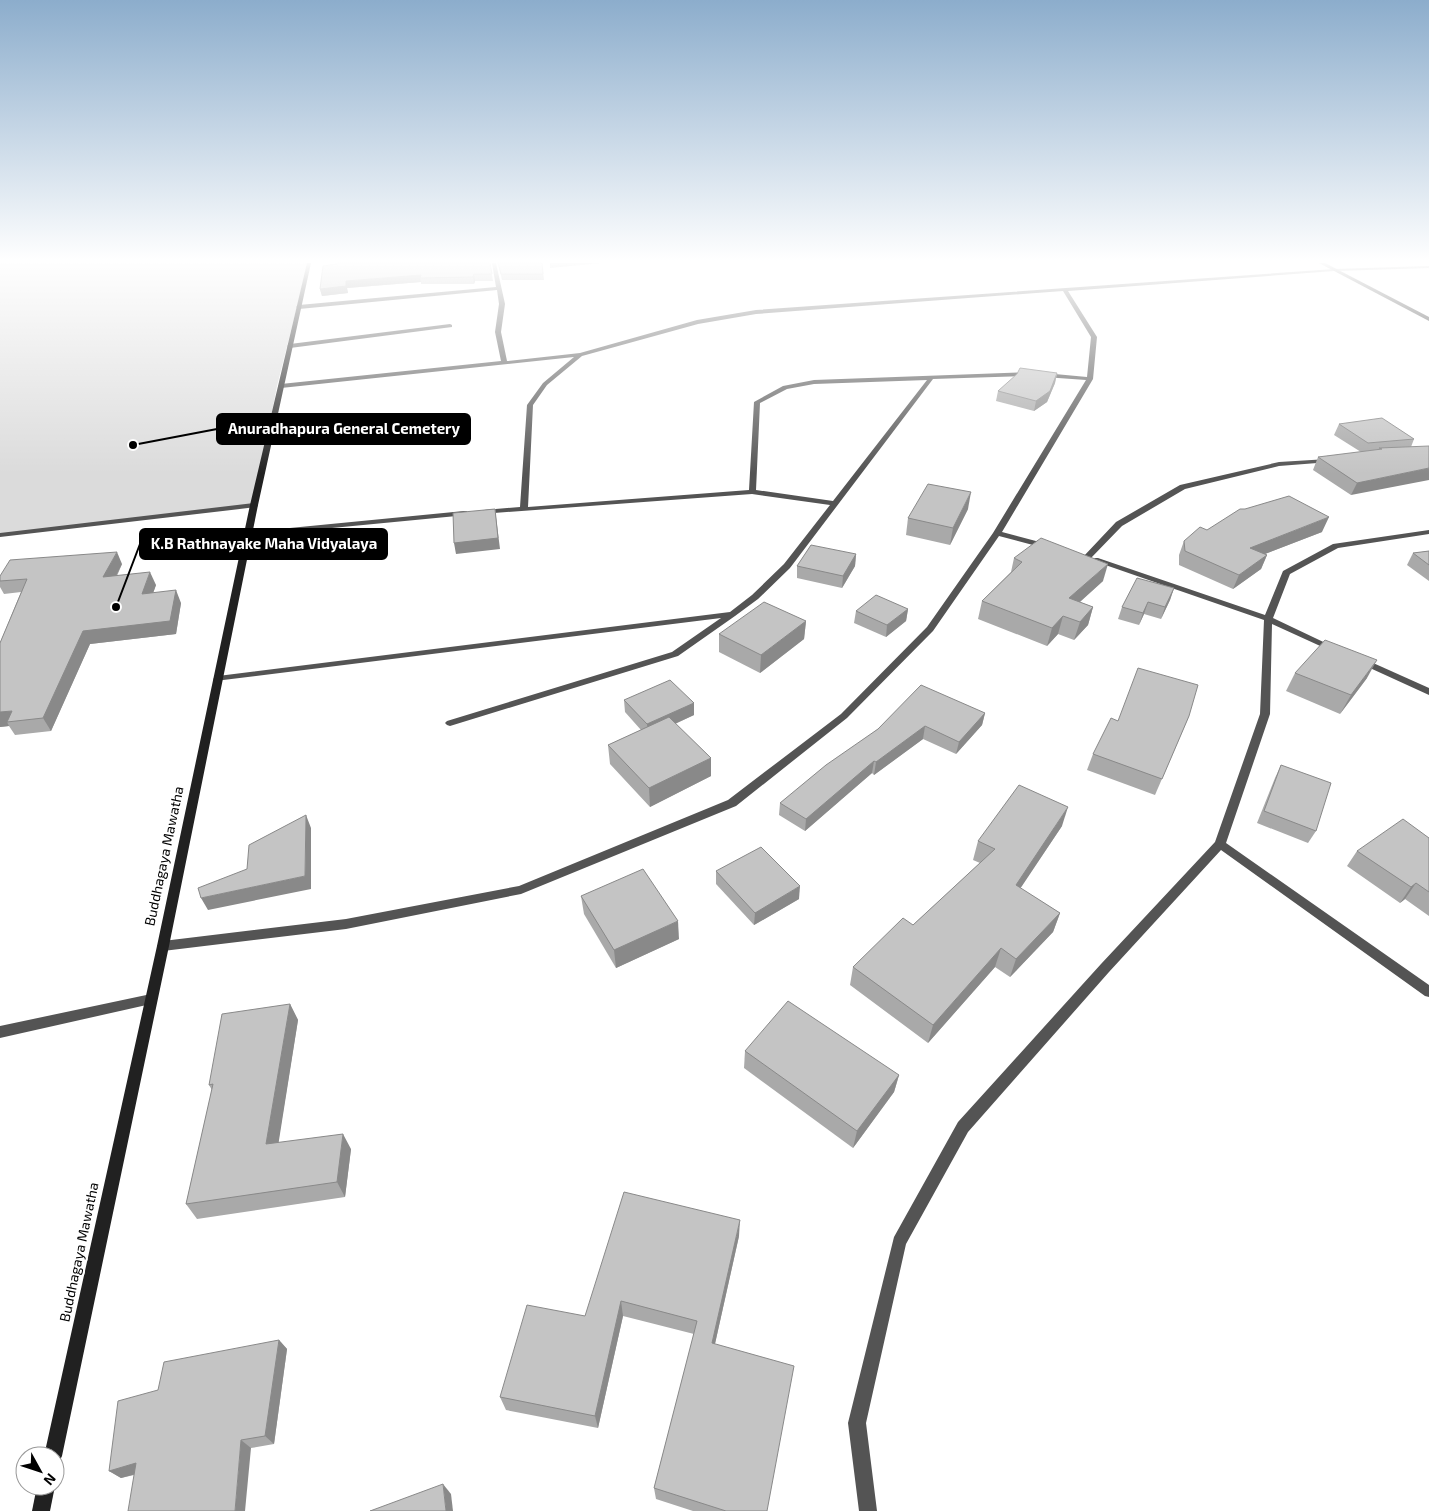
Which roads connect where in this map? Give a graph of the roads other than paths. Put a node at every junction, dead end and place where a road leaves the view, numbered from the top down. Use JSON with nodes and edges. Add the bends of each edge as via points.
{"nodes":[{"id":1,"x":293,"y":334,"type":"edge"},
{"id":2,"x":390,"y":334,"type":"edge"},
{"id":3,"x":498,"y":334,"type":"edge"},
{"id":4,"x":657,"y":334,"type":"edge"},
{"id":5,"x":1092,"y":334,"type":"edge"},
{"id":6,"x":290,"y":346,"type":"junction"},
{"id":7,"x":580,"y":355,"type":"junction"},
{"id":8,"x":504,"y":364,"type":"junction"},
{"id":9,"x":932,"y":377,"type":"junction"},
{"id":10,"x":1090,"y":379,"type":"junction"},
{"id":11,"x":281,"y":386,"type":"junction"},
{"id":12,"x":1334,"y":461,"type":"edge"},
{"id":13,"x":752,"y":492,"type":"junction"},
{"id":14,"x":834,"y":503,"type":"junction"},
{"id":15,"x":254,"y":505,"type":"junction"},
{"id":16,"x":524,"y":508,"type":"junction"},
{"id":17,"x":1429,"y":532,"type":"edge"},
{"id":18,"x":997,"y":533,"type":"junction"},
{"id":19,"x":248,"y":534,"type":"junction"},
{"id":20,"x":0,"y":535,"type":"edge"},
{"id":21,"x":1060,"y":550,"type":"edge"},
{"id":22,"x":732,"y":614,"type":"junction"},
{"id":23,"x":1268,"y":619,"type":"junction"},
{"id":24,"x":1339,"y":652,"type":"edge"},
{"id":25,"x":1357,"y":660,"type":"edge"},
{"id":26,"x":218,"y":679,"type":"junction"},
{"id":27,"x":1429,"y":692,"type":"edge"},
{"id":28,"x":450,"y":723,"type":"dead end"},
{"id":29,"x":1220,"y":844,"type":"junction"},
{"id":30,"x":163,"y":946,"type":"junction"},
{"id":31,"x":1429,"y":992,"type":"edge"},
{"id":32,"x":151,"y":999,"type":"junction"},
{"id":33,"x":0,"y":1032,"type":"edge"},
{"id":34,"x":54,"y":1446,"type":"edge"},
{"id":35,"x":44,"y":1496,"type":"edge"},
{"id":36,"x":41,"y":1511,"type":"edge"},
{"id":37,"x":868,"y":1511,"type":"edge"}],
"edges":[{"from":1,"to":6,"type":"main road","name":"Buddhagaya Mawatha"},
{"from":2,"to":6,"type":"street"},
{"from":3,"to":8,"type":"street"},
{"from":4,"to":7,"type":"street"},
{"from":5,"to":10,"type":"street"},
{"from":6,"to":11,"type":"main road","name":"Buddhagaya Mawatha"},
{"from":7,"to":8,"type":"street"},
{"from":7,"to":16,"type":"street","via":[[545,384],[530,405]]},
{"from":8,"to":11,"type":"street"},
{"from":9,"to":10,"type":"street","via":[[1015,373]]},
{"from":9,"to":13,"type":"street","via":[[814,382],[785,387],[757,402]]},
{"from":9,"to":14,"type":"street"},
{"from":10,"to":18,"type":"street"},
{"from":11,"to":15,"type":"main road","name":"Buddhagaya Mawatha"},
{"from":12,"to":23,"type":"street","via":[[1279,464],[1183,488],[1119,524],[1083,556]]},
{"from":13,"to":14,"type":"street"},
{"from":13,"to":16,"type":"street"},
{"from":14,"to":22,"type":"street","via":[[787,566]]},
{"from":15,"to":19,"type":"main road","name":"Buddhagaya Mawatha"},
{"from":15,"to":20,"type":"street"},
{"from":16,"to":19,"type":"street"},
{"from":17,"to":23,"type":"street","via":[[1336,546],[1286,573]]},
{"from":18,"to":21,"type":"street"},
{"from":18,"to":30,"type":"street","via":[[930,629],[844,716],[732,803],[521,890],[346,924]]},
{"from":19,"to":26,"type":"main road","name":"Buddhagaya Mawatha"},
{"from":22,"to":26,"type":"street"},
{"from":22,"to":28,"type":"street","via":[[675,654]]},
{"from":23,"to":24,"type":"street"},
{"from":23,"to":29,"type":"street","via":[[1265,714]]},
{"from":25,"to":27,"type":"street"},
{"from":26,"to":30,"type":"main road","name":"Buddhagaya Mawatha"},
{"from":29,"to":31,"type":"street"},
{"from":29,"to":37,"type":"street","via":[[963,1127],[899,1242],[857,1423]]},
{"from":30,"to":32,"type":"main road","name":"Buddhagaya Mawatha"},
{"from":32,"to":33,"type":"street"},
{"from":32,"to":34,"type":"main road","name":"Buddhagaya Mawatha"},
{"from":35,"to":36,"type":"main road"}]}
